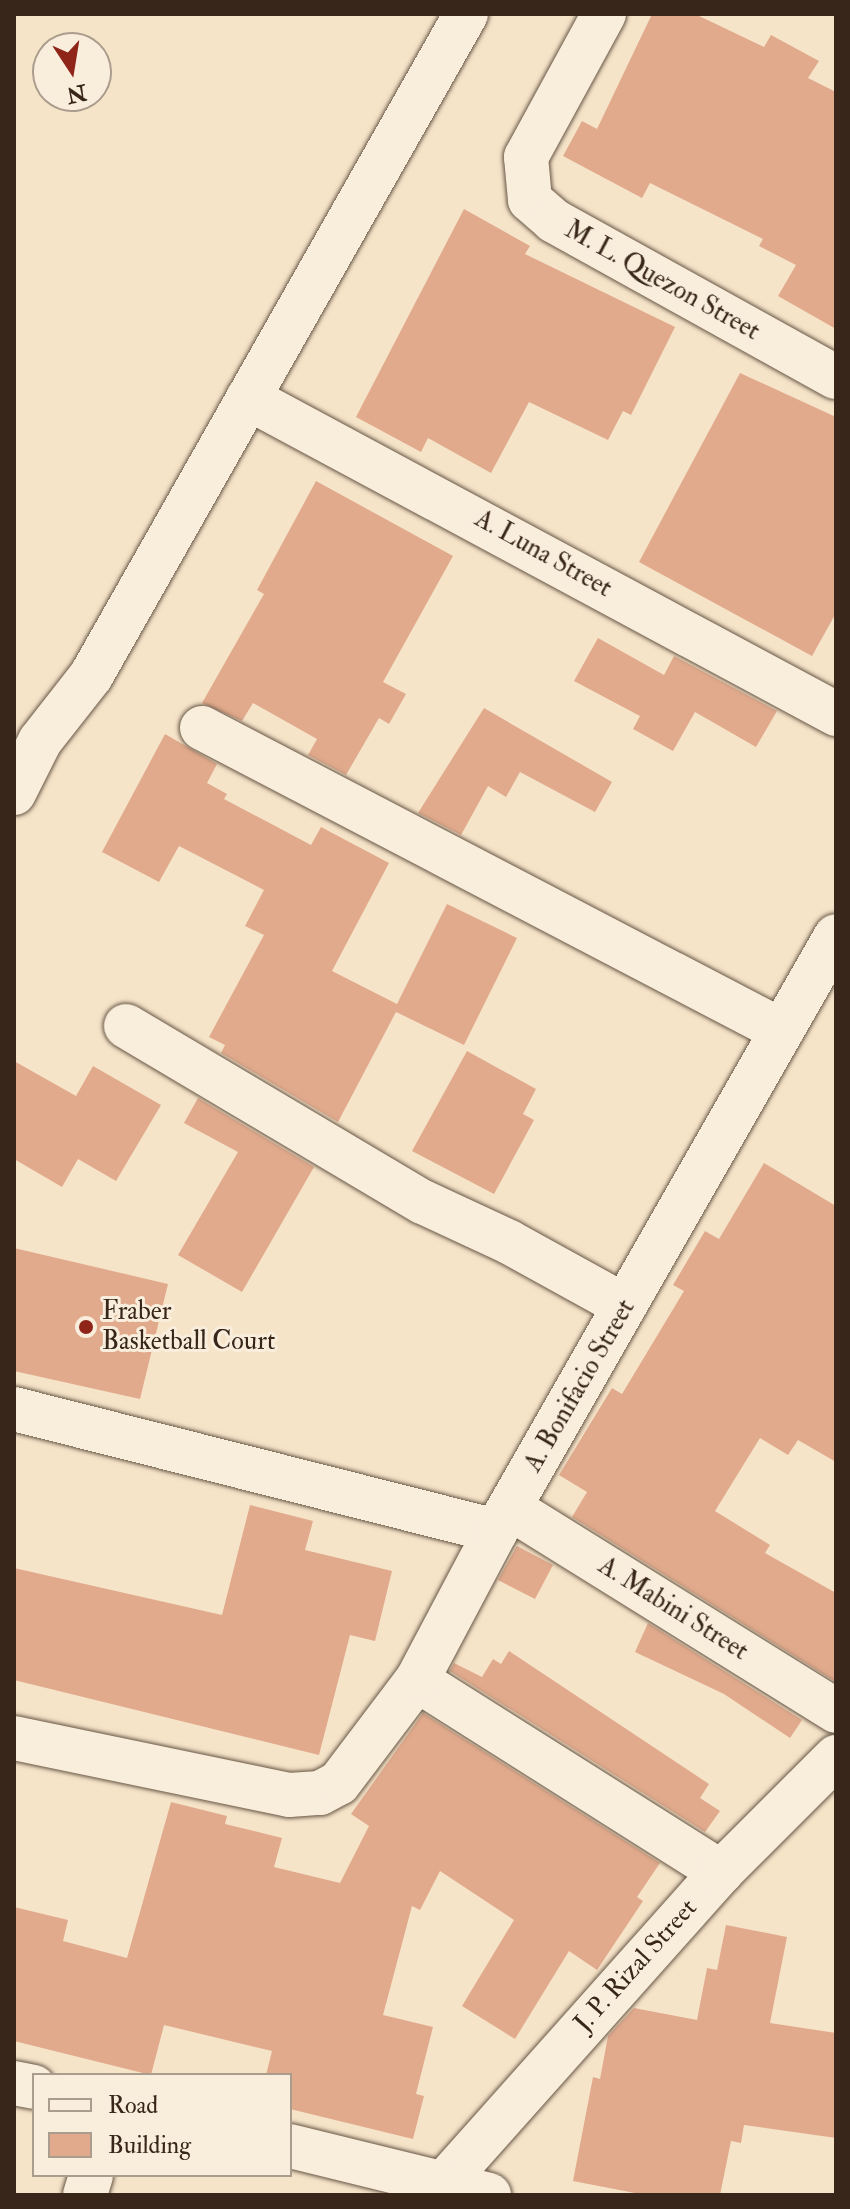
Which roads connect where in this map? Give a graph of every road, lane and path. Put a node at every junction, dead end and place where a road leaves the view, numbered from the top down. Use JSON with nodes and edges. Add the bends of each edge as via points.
{"nodes":[{"id":1,"x":466,"y":14,"type":"edge"},
{"id":2,"x":604,"y":14,"type":"edge"},
{"id":3,"x":836,"y":377,"type":"edge"},
{"id":4,"x":248,"y":398,"type":"junction"},
{"id":5,"x":836,"y":714,"type":"edge"},
{"id":6,"x":202,"y":728,"type":"dead end"},
{"id":7,"x":14,"y":793,"type":"edge"},
{"id":8,"x":836,"y":936,"type":"edge"},
{"id":9,"x":126,"y":1026,"type":"dead end"},
{"id":10,"x":782,"y":1031,"type":"junction"},
{"id":11,"x":625,"y":1306,"type":"junction"},
{"id":12,"x":14,"y":1409,"type":"edge"},
{"id":13,"x":503,"y":1519,"type":"junction"},
{"id":14,"x":417,"y":1680,"type":"junction"},
{"id":15,"x":836,"y":1711,"type":"edge"},
{"id":16,"x":14,"y":1738,"type":"edge"},
{"id":17,"x":836,"y":1757,"type":"edge"},
{"id":18,"x":721,"y":1872,"type":"junction"},
{"id":19,"x":292,"y":2146,"type":"edge"},
{"id":20,"x":444,"y":2183,"type":"junction"},
{"id":21,"x":489,"y":2195,"type":"edge"}],
"edges":[{"from":1,"to":4,"type":"street"},
{"from":2,"to":3,"type":"street","name":"M. L. Quezon Street","via":[[526,157],[530,200],[554,221]]},
{"from":4,"to":5,"type":"street","name":"A. Luna Street"},
{"from":4,"to":7,"type":"street","via":[[91,676],[40,741]]},
{"from":6,"to":10,"type":"street"},
{"from":8,"to":10,"type":"street","name":"A. Bonifacio Street"},
{"from":9,"to":11,"type":"street","via":[[423,1202]]},
{"from":10,"to":11,"type":"street","name":"A. Bonifacio Street"},
{"from":11,"to":13,"type":"street","name":"A. Bonifacio Street"},
{"from":12,"to":13,"type":"street","name":"A. Mabini Street"},
{"from":13,"to":14,"type":"street","name":"A. Bonifacio Street"},
{"from":13,"to":15,"type":"street","name":"A. Mabini Street"},
{"from":14,"to":16,"type":"street","name":"A. Bonifacio Street","via":[[339,1783],[320,1793],[289,1795]]},
{"from":14,"to":18,"type":"street"},
{"from":17,"to":18,"type":"street","name":"J. P. Rizal Street"},
{"from":18,"to":20,"type":"street","name":"J. P. Rizal Street"},
{"from":19,"to":20,"type":"street"},
{"from":20,"to":21,"type":"street"}]}
